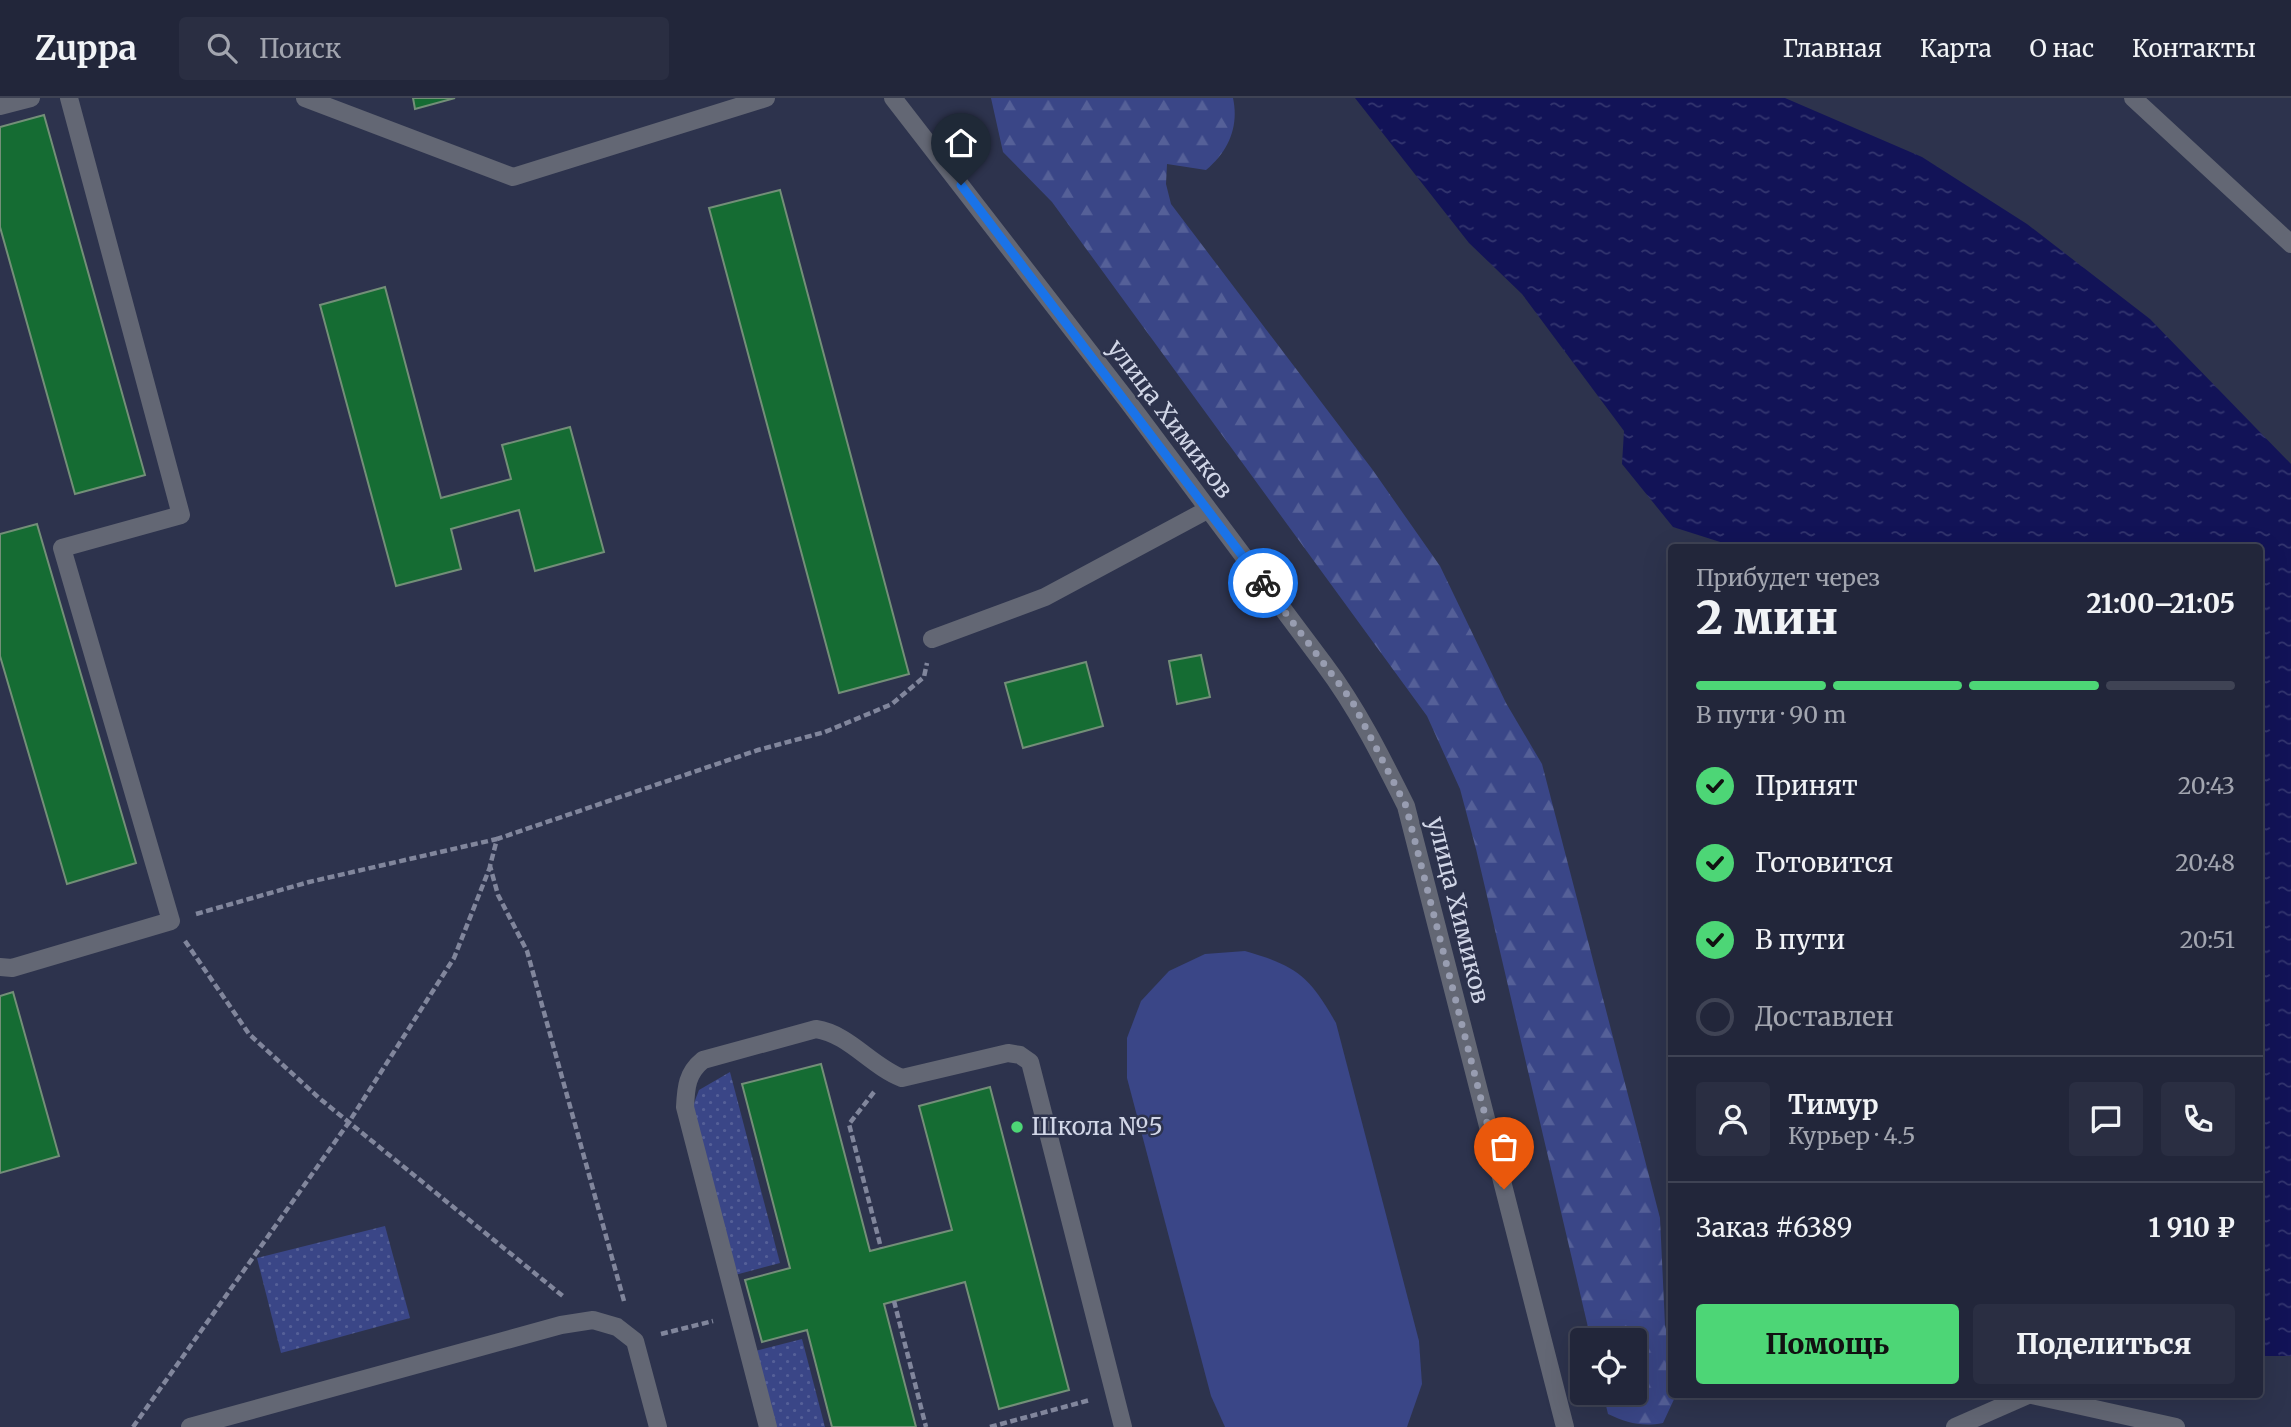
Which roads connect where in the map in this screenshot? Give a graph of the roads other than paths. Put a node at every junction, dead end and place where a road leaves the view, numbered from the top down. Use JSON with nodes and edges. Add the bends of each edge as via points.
{"nodes":[{"id":1,"x":31,"y":98,"type":"edge"},
{"id":2,"x":69,"y":98,"type":"edge"},
{"id":3,"x":305,"y":98,"type":"edge"},
{"id":4,"x":766,"y":98,"type":"edge"},
{"id":5,"x":893,"y":98,"type":"edge"},
{"id":6,"x":2133,"y":98,"type":"edge"},
{"id":7,"x":0,"y":106,"type":"edge"},
{"id":8,"x":2291,"y":244,"type":"edge"},
{"id":9,"x":1208,"y":510,"type":"junction"},
{"id":10,"x":932,"y":639,"type":"road end"},
{"id":11,"x":0,"y":967,"type":"edge"},
{"id":12,"x":2023,"y":1398,"type":"edge"},
{"id":13,"x":2044,"y":1398,"type":"edge"},
{"id":14,"x":190,"y":1427,"type":"edge"},
{"id":15,"x":658,"y":1427,"type":"edge"},
{"id":16,"x":768,"y":1427,"type":"edge"},
{"id":17,"x":1123,"y":1427,"type":"edge"},
{"id":18,"x":1565,"y":1427,"type":"edge"},
{"id":19,"x":1955,"y":1427,"type":"edge"},
{"id":20,"x":2176,"y":1427,"type":"edge"}],
"edges":[{"from":1,"to":7,"type":"street"},
{"from":2,"to":11,"type":"street","via":[[181,515],[62,548],[171,920],[12,968]]},
{"from":3,"to":4,"type":"street","via":[[513,177]]},
{"from":5,"to":9,"type":"street","name":"улица Химиков"},
{"from":6,"to":8,"type":"street"},
{"from":9,"to":10,"type":"street","via":[[1045,597]]},
{"from":9,"to":18,"type":"street","name":"улица Химиков","via":[[1352,701],[1406,806]]},
{"from":12,"to":19,"type":"street"},
{"from":13,"to":20,"type":"street"},
{"from":14,"to":15,"type":"street","via":[[547,1328],[593,1320],[617,1326],[635,1341]]},
{"from":16,"to":17,"type":"street","via":[[685,1107],[686,1086],[691,1069],[703,1060],[817,1029],[829,1031],[902,1078],[1008,1053],[1030,1062]]}]}
